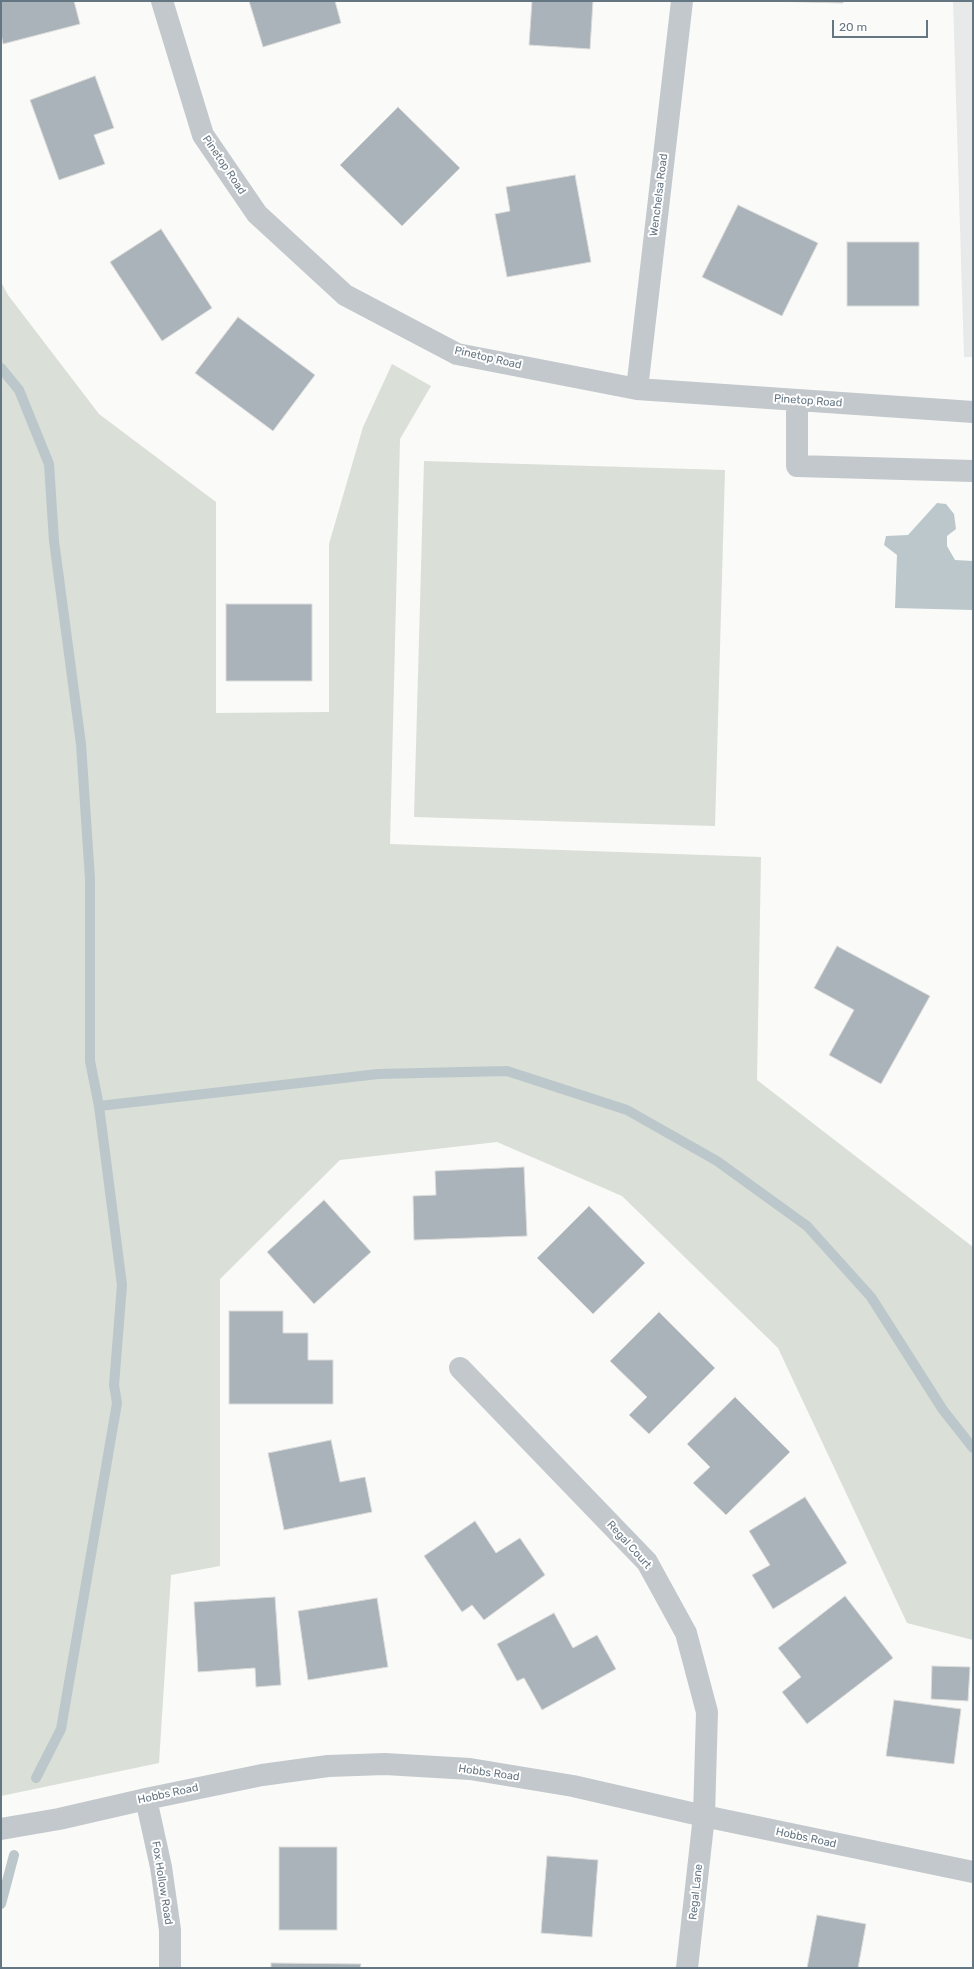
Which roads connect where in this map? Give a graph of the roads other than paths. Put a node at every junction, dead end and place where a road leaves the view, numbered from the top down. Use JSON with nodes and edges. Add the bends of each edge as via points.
{"nodes":[{"id":1,"x":162,"y":1,"type":"edge"},
{"id":2,"x":682,"y":1,"type":"edge"},
{"id":3,"x":637,"y":389,"type":"junction"},
{"id":4,"x":797,"y":400,"type":"junction"},
{"id":5,"x":973,"y":412,"type":"edge"},
{"id":6,"x":973,"y":471,"type":"edge"},
{"id":7,"x":460,"y":1368,"type":"dead end"},
{"id":8,"x":146,"y":1798,"type":"junction"},
{"id":9,"x":704,"y":1816,"type":"junction"},
{"id":10,"x":1,"y":1829,"type":"edge"},
{"id":11,"x":973,"y":1872,"type":"edge"},
{"id":12,"x":170,"y":1968,"type":"edge"},
{"id":13,"x":687,"y":1968,"type":"edge"}],
"edges":[{"from":1,"to":3,"type":"street","name":"Pinetop Road","via":[[203,135],[257,214],[345,295],[457,354]]},
{"from":2,"to":3,"type":"street","name":"Wenchelsa Road"},
{"from":3,"to":4,"type":"street","name":"Pinetop Road"},
{"from":4,"to":5,"type":"street","name":"Pinetop Road"},
{"from":4,"to":6,"type":"street","via":[[797,466]]},
{"from":7,"to":9,"type":"street","name":"Regal Court","via":[[647,1562],[686,1632],[707,1712]]},
{"from":8,"to":9,"type":"street","name":"Hobbs Road","via":[[262,1775],[328,1766],[385,1764],[470,1768],[573,1786]]},
{"from":8,"to":10,"type":"street","name":"Hobbs Road","via":[[60,1819]]},
{"from":8,"to":12,"type":"street","name":"Fox Hollow Road","via":[[168,1914]]},
{"from":9,"to":11,"type":"street","name":"Hobbs Road"},
{"from":9,"to":13,"type":"street","name":"Regal Lane"}]}
